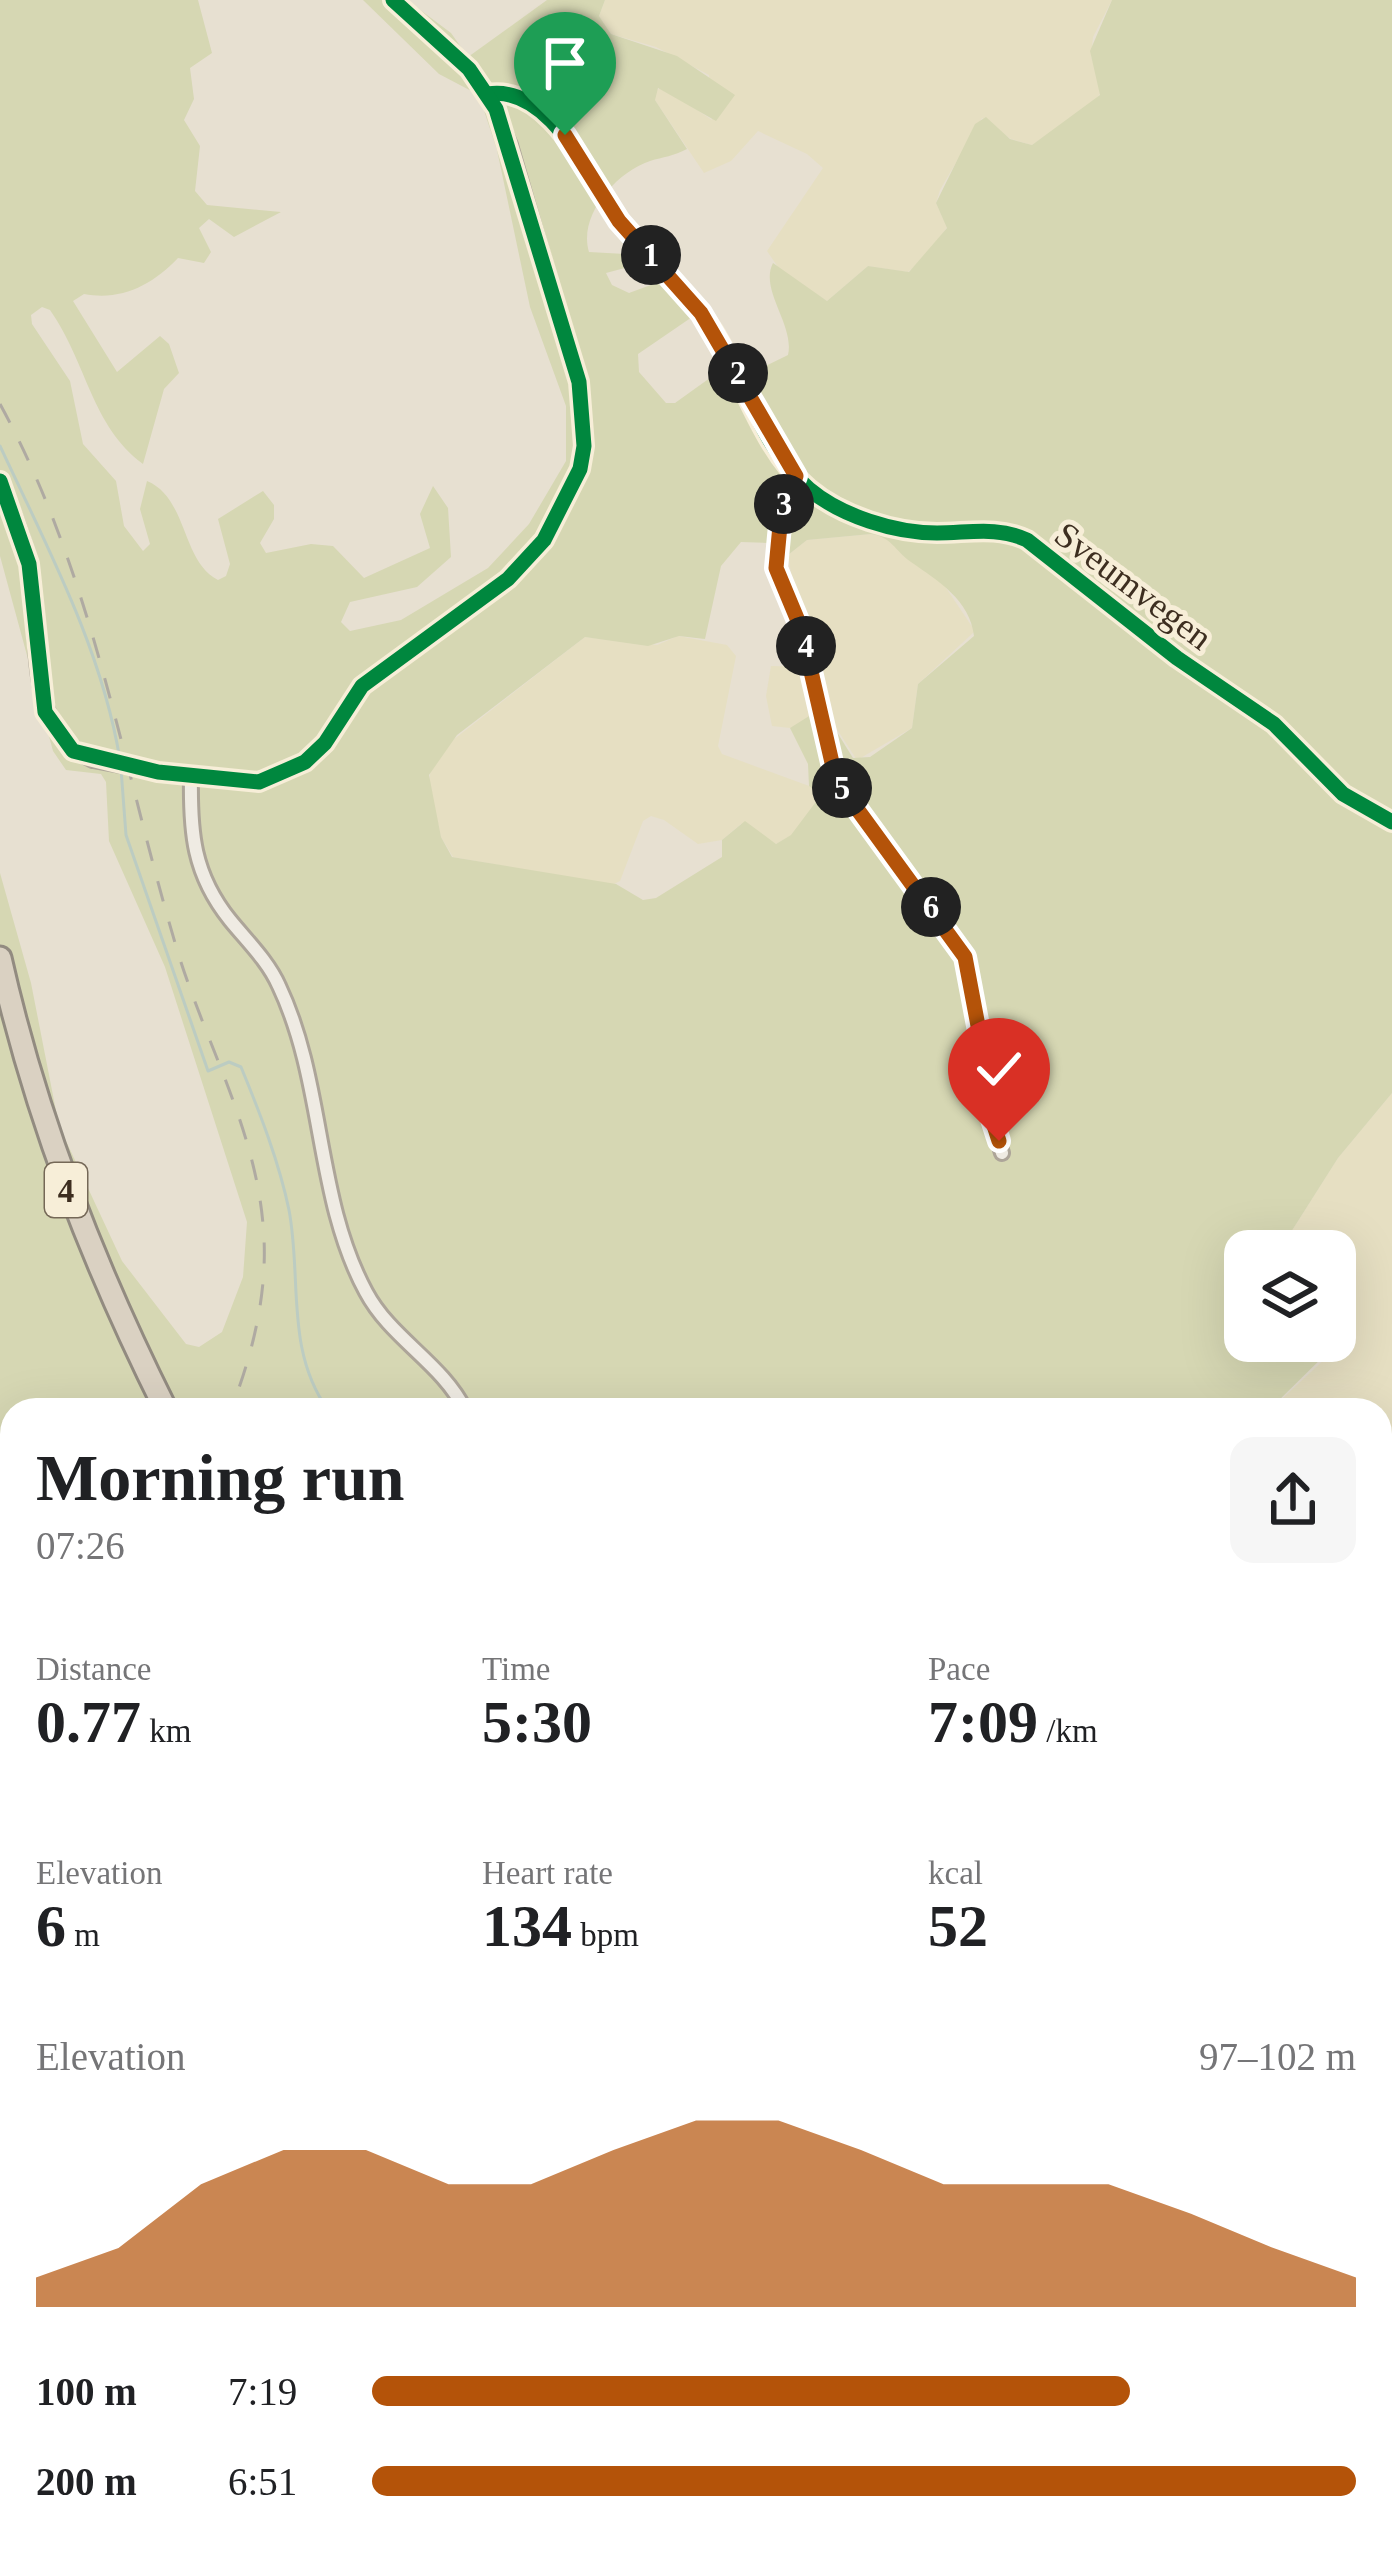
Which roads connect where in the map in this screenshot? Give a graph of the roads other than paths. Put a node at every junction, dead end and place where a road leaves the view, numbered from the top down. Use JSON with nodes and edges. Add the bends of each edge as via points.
{"nodes":[{"id":1,"x":393,"y":0,"type":"edge"},
{"id":2,"x":488,"y":94,"type":"junction"},
{"id":3,"x":796,"y":476,"type":"junction"},
{"id":4,"x":0,"y":482,"type":"edge"},
{"id":5,"x":191,"y":776,"type":"junction"},
{"id":6,"x":1392,"y":822,"type":"edge"},
{"id":7,"x":0,"y":958,"type":"edge"},
{"id":8,"x":0,"y":1001,"type":"edge"},
{"id":9,"x":1002,"y":1153,"type":"dead end"},
{"id":10,"x":150,"y":1398,"type":"edge"},
{"id":11,"x":161,"y":1398,"type":"edge"},
{"id":12,"x":458,"y":1398,"type":"edge"}],
"edges":[{"from":1,"to":2,"type":"street","name":"Sveumvegen"},
{"from":2,"to":3,"type":"street","name":"Sveumvegen","via":[[513,96],[574,145],[619,221],[701,313]]},
{"from":2,"to":5,"type":"street","via":[[579,382],[584,446],[566,504],[508,579],[362,686],[305,761],[259,782]]},
{"from":3,"to":6,"type":"street","name":"Sveumvegen","via":[[822,498],[887,526],[997,530],[1027,540],[1260,713],[1343,794]]},
{"from":3,"to":9,"type":"street","via":[[781,515],[776,568],[801,628],[831,764],[965,957],[981,1085]]},
{"from":4,"to":5,"type":"street","bridge":true,"via":[[29,564],[45,712],[59,738],[92,760]]},
{"from":5,"to":12,"type":"street","via":[[197,867],[285,1001],[341,1241],[381,1314]]},
{"from":7,"to":11,"type":"highway","number":"4","via":[[66,1190]]},
{"from":8,"to":10,"type":"highway","number":"4","via":[[63,1208]]}]}
